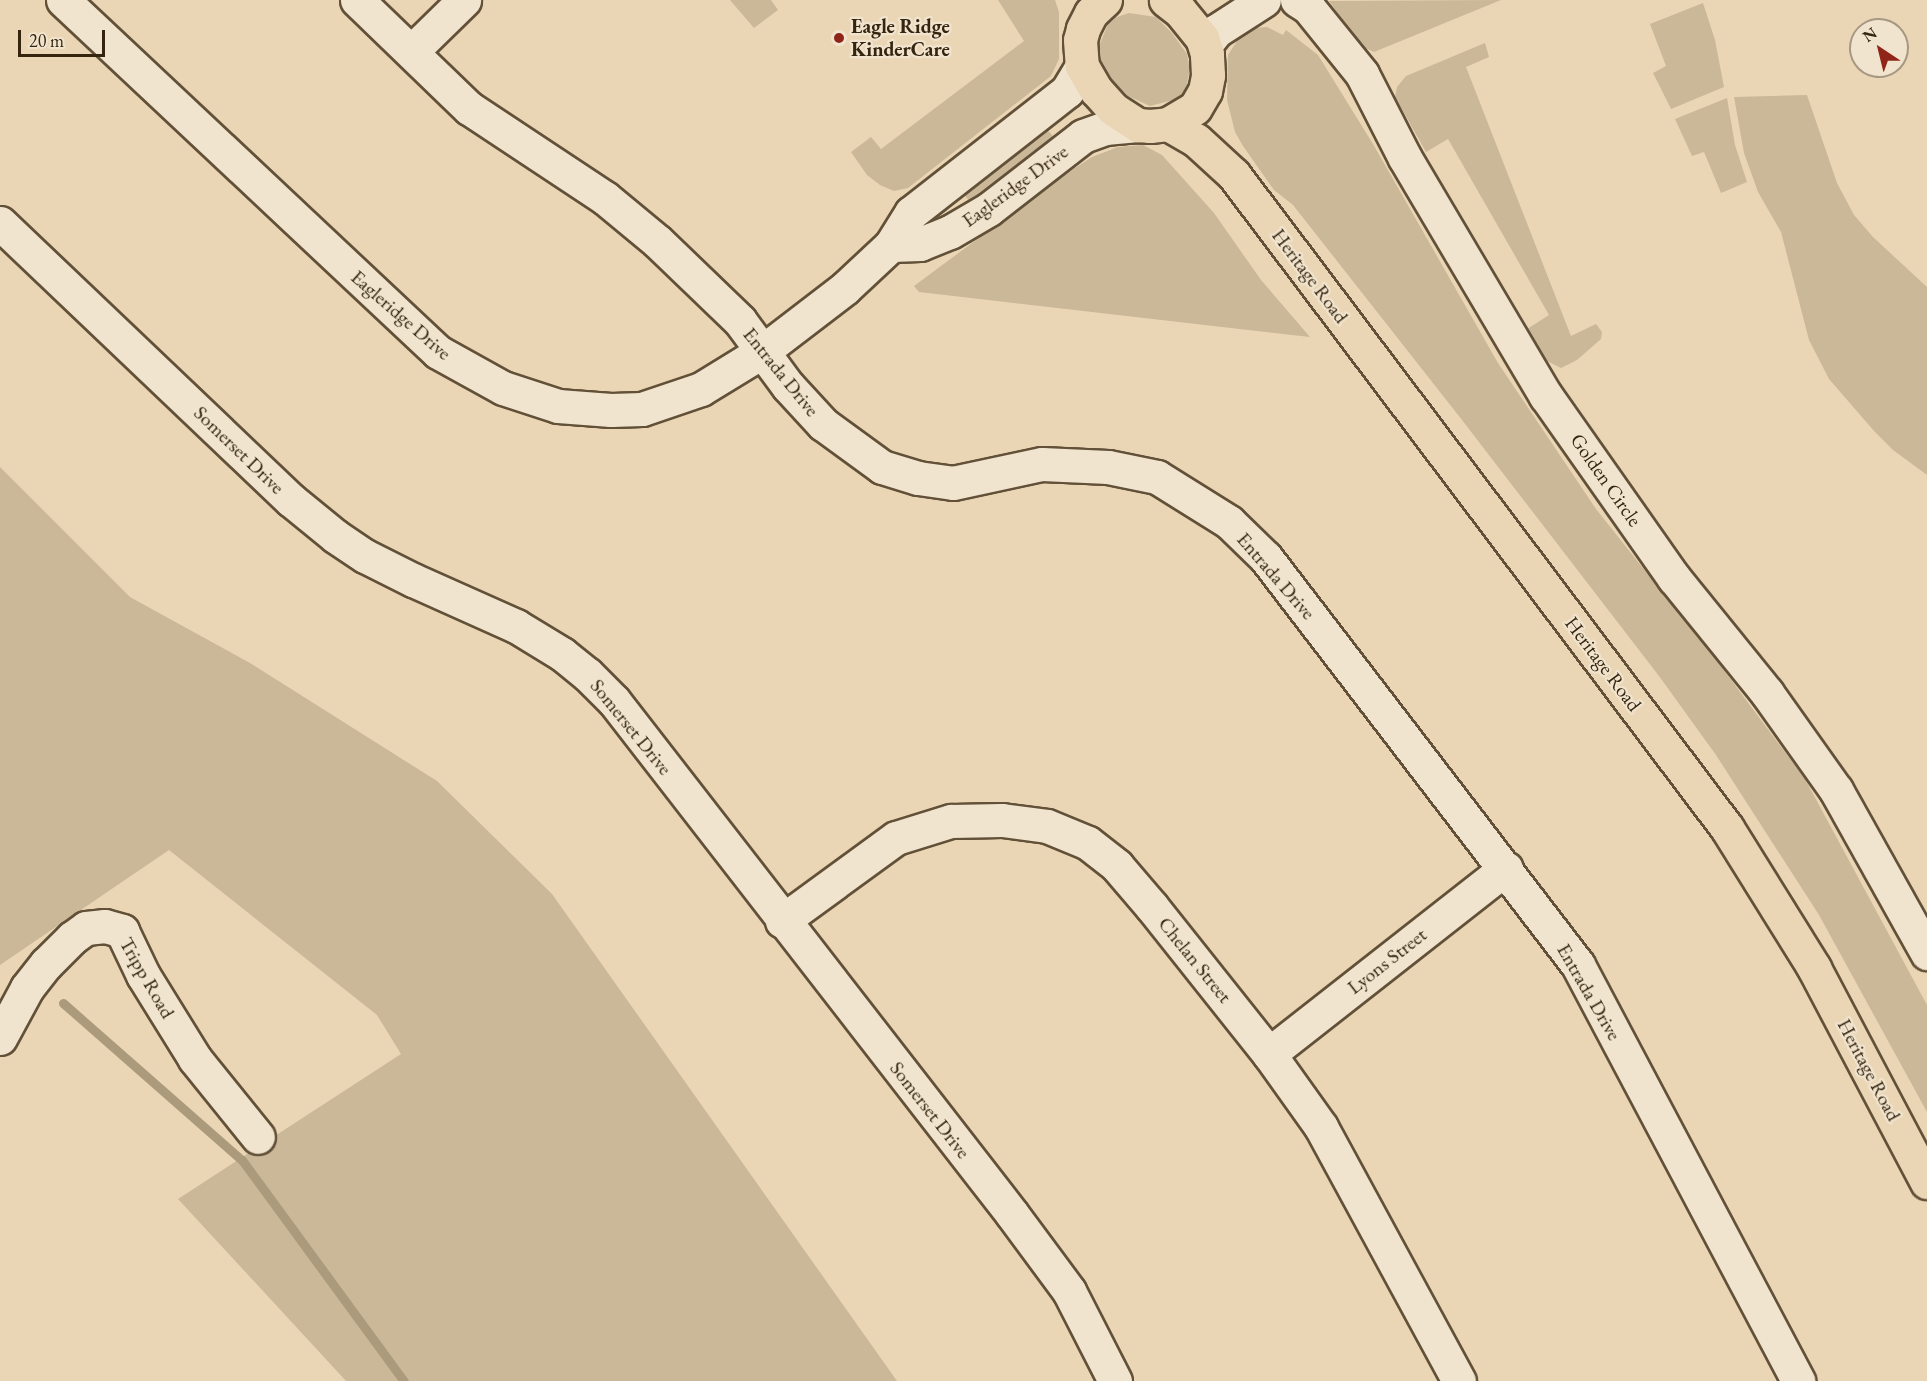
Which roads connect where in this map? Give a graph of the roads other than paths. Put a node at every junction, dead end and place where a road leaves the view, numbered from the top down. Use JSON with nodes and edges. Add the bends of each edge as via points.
{"nodes":[{"id":1,"x":63,"y":0,"type":"edge"},
{"id":2,"x":357,"y":0,"type":"edge"},
{"id":3,"x":464,"y":0,"type":"edge"},
{"id":4,"x":1105,"y":0,"type":"edge"},
{"id":5,"x":1166,"y":0,"type":"edge"},
{"id":6,"x":1264,"y":0,"type":"edge"},
{"id":7,"x":1297,"y":0,"type":"edge"},
{"id":8,"x":1080,"y":14,"type":"edge"},
{"id":9,"x":1205,"y":45,"type":"junction"},
{"id":10,"x":412,"y":51,"type":"junction"},
{"id":11,"x":1082,"y":66,"type":"junction"},
{"id":12,"x":1202,"y":98,"type":"junction"},
{"id":13,"x":1153,"y":125,"type":"junction"},
{"id":14,"x":1234,"y":175,"type":"junction"},
{"id":15,"x":0,"y":223,"type":"edge"},
{"id":16,"x":891,"y":245,"type":"junction"},
{"id":17,"x":763,"y":351,"type":"junction"},
{"id":18,"x":1506,"y":868,"type":"junction"},
{"id":19,"x":782,"y":921,"type":"junction"},
{"id":20,"x":1927,"y":953,"type":"edge"},
{"id":21,"x":0,"y":1038,"type":"edge"},
{"id":22,"x":1269,"y":1054,"type":"junction"},
{"id":23,"x":258,"y":1137,"type":"dead end"},
{"id":24,"x":1927,"y":1182,"type":"edge"},
{"id":25,"x":1115,"y":1381,"type":"edge"},
{"id":26,"x":1460,"y":1381,"type":"edge"},
{"id":27,"x":1797,"y":1381,"type":"edge"}],
"edges":[{"from":1,"to":17,"type":"street","name":"Eagleridge Drive","via":[[438,352],[503,388],[558,406],[642,409],[701,389]]},
{"from":2,"to":10,"type":"street","name":"Entrada Drive"},
{"from":3,"to":10,"type":"street"},
{"from":4,"to":8,"type":"main road","via":[[1090,13]]},
{"from":5,"to":9,"type":"main road","via":[[1188,20]]},
{"from":6,"to":9,"type":"street","via":[[1216,31]]},
{"from":7,"to":20,"type":"street","name":"Golden Circle","via":[[1308,7],[1362,74],[1405,159],[1546,396],[1674,578],[1762,685],[1836,790]]},
{"from":8,"to":11,"type":"main road"},
{"from":9,"to":12,"type":"main road","via":[[1209,67]]},
{"from":10,"to":17,"type":"street","name":"Entrada Drive","via":[[469,108],[605,198],[657,241],[733,313]]},
{"from":11,"to":13,"type":"main road","name":"Heritage Road","via":[[1104,100]]},
{"from":11,"to":16,"type":"street","name":"Eagleridge Drive","via":[[1067,91],[911,213]]},
{"from":12,"to":13,"type":"main road","via":[[1185,116]]},
{"from":12,"to":14,"type":"main road","name":"Heritage Road"},
{"from":13,"to":14,"type":"main road","name":"Heritage Road","via":[[1196,140]]},
{"from":13,"to":16,"type":"street","name":"Eagleridge Drive","via":[[1113,126],[1089,133],[988,209],[950,232],[920,244]]},
{"from":14,"to":24,"type":"main road","name":"Heritage Road","via":[[1728,828],[1814,968]]},
{"from":15,"to":19,"type":"street","name":"Somerset Drive","via":[[291,500],[335,536],[413,580],[516,626],[587,674],[614,701]]},
{"from":16,"to":17,"type":"street","name":"Eagleridge Drive","via":[[845,288]]},
{"from":17,"to":18,"type":"street","name":"Entrada Drive","via":[[823,424],[882,467],[953,483],[1042,464],[1108,467],[1157,477],[1229,522],[1266,558]]},
{"from":18,"to":22,"type":"street","name":"Lyons Street"},
{"from":18,"to":27,"type":"street","name":"Entrada Drive","via":[[1578,965]]},
{"from":19,"to":22,"type":"street","name":"Chelan Street","via":[[897,838],[951,821],[1002,820],[1047,826],[1088,843],[1117,866]]},
{"from":19,"to":25,"type":"street","name":"Somerset Drive","via":[[1069,1292]]},
{"from":21,"to":23,"type":"street","name":"Tripp Road","via":[[27,988],[72,938],[86,928],[105,926],[123,931],[143,975],[195,1059]]},
{"from":22,"to":26,"type":"street","name":"Chelan Street","via":[[1321,1127]]}]}
